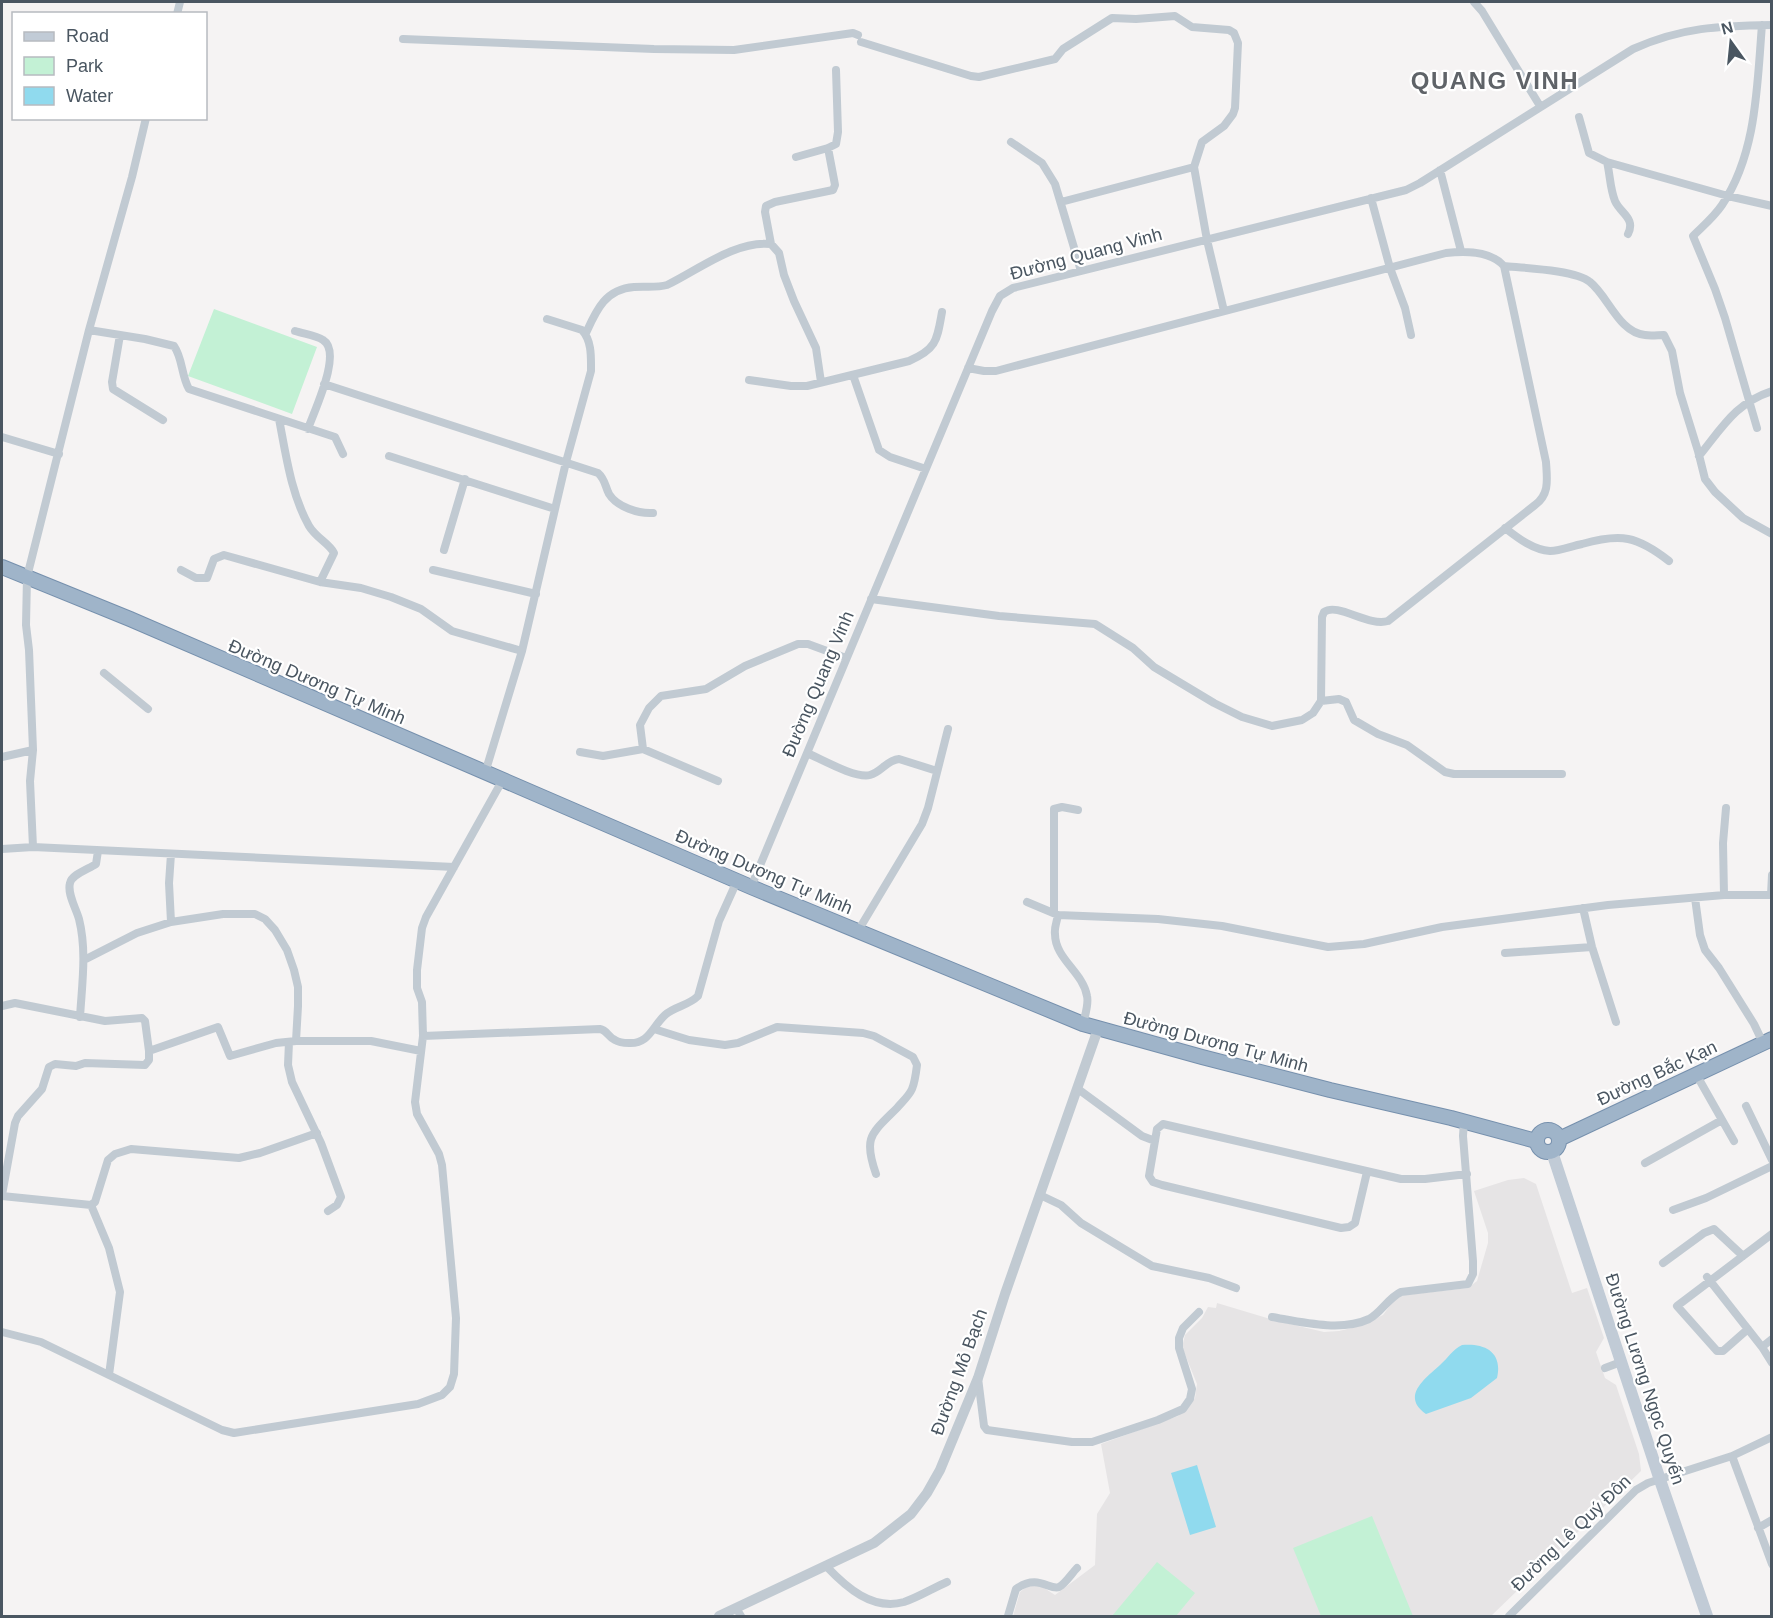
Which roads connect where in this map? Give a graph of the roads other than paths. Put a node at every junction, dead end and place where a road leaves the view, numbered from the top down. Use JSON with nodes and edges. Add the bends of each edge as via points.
{"nodes":[{"id":1,"x":1474,"y":2,"type":"edge"},
{"id":2,"x":1762,"y":25,"type":"junction"},
{"id":3,"x":1772,"y":25,"type":"edge"},
{"id":4,"x":403,"y":39,"type":"dead end"},
{"id":5,"x":836,"y":70,"type":"dead end"},
{"id":6,"x":1540,"y":106,"type":"junction"},
{"id":7,"x":1579,"y":117,"type":"dead end"},
{"id":8,"x":146,"y":120,"type":"edge"},
{"id":9,"x":1011,"y":142,"type":"dead end"},
{"id":10,"x":828,"y":148,"type":"junction"},
{"id":11,"x":796,"y":157,"type":"dead end"},
{"id":12,"x":1607,"y":162,"type":"junction"},
{"id":13,"x":1194,"y":167,"type":"junction"},
{"id":14,"x":1440,"y":170,"type":"junction"},
{"id":15,"x":1728,"y":196,"type":"junction"},
{"id":16,"x":1371,"y":198,"type":"junction"},
{"id":17,"x":1061,"y":202,"type":"junction"},
{"id":18,"x":1772,"y":206,"type":"edge"},
{"id":19,"x":1628,"y":234,"type":"dead end"},
{"id":20,"x":1207,"y":240,"type":"junction"},
{"id":21,"x":771,"y":244,"type":"junction"},
{"id":22,"x":1461,"y":251,"type":"junction"},
{"id":23,"x":1504,"y":266,"type":"junction"},
{"id":24,"x":1390,"y":268,"type":"junction"},
{"id":25,"x":1081,"y":271,"type":"junction"},
{"id":26,"x":1224,"y":311,"type":"junction"},
{"id":27,"x":942,"y":312,"type":"dead end"},
{"id":28,"x":547,"y":319,"type":"dead end"},
{"id":29,"x":89,"y":330,"type":"junction"},
{"id":30,"x":295,"y":332,"type":"dead end"},
{"id":31,"x":586,"y":333,"type":"junction"},
{"id":32,"x":120,"y":335,"type":"junction"},
{"id":33,"x":1411,"y":335,"type":"dead end"},
{"id":34,"x":968,"y":368,"type":"junction"},
{"id":35,"x":853,"y":375,"type":"junction"},
{"id":36,"x":748,"y":380,"type":"dead end"},
{"id":37,"x":821,"y":382,"type":"junction"},
{"id":38,"x":324,"y":384,"type":"junction"},
{"id":39,"x":1772,"y":391,"type":"edge"},
{"id":40,"x":1749,"y":400,"type":"junction"},
{"id":41,"x":279,"y":419,"type":"junction"},
{"id":42,"x":163,"y":420,"type":"dead end"},
{"id":43,"x":1757,"y":428,"type":"dead end"},
{"id":44,"x":308,"y":429,"type":"junction"},
{"id":45,"x":2,"y":437,"type":"edge"},
{"id":46,"x":59,"y":454,"type":"junction"},
{"id":47,"x":344,"y":454,"type":"dead end"},
{"id":48,"x":390,"y":456,"type":"dead end"},
{"id":49,"x":1699,"y":456,"type":"junction"},
{"id":50,"x":566,"y":462,"type":"junction"},
{"id":51,"x":926,"y":469,"type":"junction"},
{"id":52,"x":465,"y":479,"type":"junction"},
{"id":53,"x":555,"y":509,"type":"junction"},
{"id":54,"x":653,"y":513,"type":"dead end"},
{"id":55,"x":1505,"y":528,"type":"junction"},
{"id":56,"x":1772,"y":534,"type":"edge"},
{"id":57,"x":444,"y":550,"type":"dead end"},
{"id":58,"x":1668,"y":561,"type":"dead end"},
{"id":59,"x":2,"y":567,"type":"edge"},
{"id":60,"x":181,"y":570,"type":"dead end"},
{"id":61,"x":433,"y":570,"type":"dead end"},
{"id":62,"x":27,"y":577,"type":"junction"},
{"id":63,"x":320,"y":582,"type":"junction"},
{"id":64,"x":536,"y":594,"type":"junction"},
{"id":65,"x":871,"y":599,"type":"junction"},
{"id":66,"x":522,"y":651,"type":"junction"},
{"id":67,"x":846,"y":658,"type":"junction"},
{"id":68,"x":104,"y":673,"type":"dead end"},
{"id":69,"x":1321,"y":701,"type":"junction"},
{"id":70,"x":148,"y":709,"type":"dead end"},
{"id":71,"x":948,"y":729,"type":"dead end"},
{"id":72,"x":643,"y":749,"type":"junction"},
{"id":73,"x":33,"y":750,"type":"junction"},
{"id":74,"x":580,"y":752,"type":"dead end"},
{"id":75,"x":807,"y":753,"type":"junction"},
{"id":76,"x":2,"y":757,"type":"edge"},
{"id":77,"x":937,"y":771,"type":"junction"},
{"id":78,"x":485,"y":773,"type":"junction"},
{"id":79,"x":1562,"y":774,"type":"dead end"},
{"id":80,"x":502,"y":781,"type":"junction"},
{"id":81,"x":718,"y":781,"type":"dead end"},
{"id":82,"x":1726,"y":808,"type":"dead end"},
{"id":83,"x":1078,"y":810,"type":"dead end"},
{"id":84,"x":33,"y":847,"type":"junction"},
{"id":85,"x":2,"y":849,"type":"edge"},
{"id":86,"x":98,"y":850,"type":"junction"},
{"id":87,"x":171,"y":854,"type":"junction"},
{"id":88,"x":454,"y":867,"type":"junction"},
{"id":89,"x":1772,"y":875,"type":"edge"},
{"id":90,"x":737,"y":881,"type":"junction"},
{"id":91,"x":751,"y":887,"type":"junction"},
{"id":92,"x":1724,"y":895,"type":"junction"},
{"id":93,"x":1771,"y":895,"type":"edge"},
{"id":94,"x":1695,"y":898,"type":"junction"},
{"id":95,"x":1027,"y":902,"type":"dead end"},
{"id":96,"x":1583,"y":908,"type":"junction"},
{"id":97,"x":1056,"y":914,"type":"junction"},
{"id":98,"x":171,"y":922,"type":"junction"},
{"id":99,"x":858,"y":931,"type":"junction"},
{"id":100,"x":1592,"y":947,"type":"junction"},
{"id":101,"x":1505,"y":952,"type":"dead end"},
{"id":102,"x":84,"y":960,"type":"junction"},
{"id":103,"x":2,"y":1006,"type":"edge"},
{"id":104,"x":80,"y":1017,"type":"junction"},
{"id":105,"x":1616,"y":1022,"type":"dead end"},
{"id":106,"x":1083,"y":1024,"type":"junction"},
{"id":107,"x":654,"y":1029,"type":"junction"},
{"id":108,"x":1098,"y":1029,"type":"junction"},
{"id":109,"x":423,"y":1036,"type":"junction"},
{"id":110,"x":293,"y":1041,"type":"junction"},
{"id":111,"x":1767,"y":1041,"type":"edge"},
{"id":112,"x":149,"y":1051,"type":"junction"},
{"id":113,"x":421,"y":1051,"type":"junction"},
{"id":114,"x":1696,"y":1074,"type":"junction"},
{"id":115,"x":1078,"y":1089,"type":"junction"},
{"id":116,"x":1746,"y":1106,"type":"dead end"},
{"id":117,"x":1722,"y":1120,"type":"junction"},
{"id":118,"x":1464,"y":1121,"type":"junction"},
{"id":119,"x":316,"y":1133,"type":"junction"},
{"id":120,"x":1155,"y":1141,"type":"junction"},
{"id":121,"x":1734,"y":1141,"type":"dead end"},
{"id":122,"x":1555,"y":1145,"type":"junction"},
{"id":123,"x":1772,"y":1160,"type":"edge"},
{"id":124,"x":1646,"y":1163,"type":"dead end"},
{"id":125,"x":1772,"y":1166,"type":"edge"},
{"id":126,"x":1367,"y":1172,"type":"junction"},
{"id":127,"x":876,"y":1174,"type":"dead end"},
{"id":128,"x":1467,"y":1174,"type":"junction"},
{"id":129,"x":2,"y":1195,"type":"edge"},
{"id":130,"x":1040,"y":1195,"type":"junction"},
{"id":131,"x":91,"y":1205,"type":"junction"},
{"id":132,"x":1673,"y":1210,"type":"dead end"},
{"id":133,"x":328,"y":1211,"type":"dead end"},
{"id":134,"x":1772,"y":1234,"type":"edge"},
{"id":135,"x":1743,"y":1256,"type":"junction"},
{"id":136,"x":1663,"y":1263,"type":"dead end"},
{"id":137,"x":1709,"y":1279,"type":"junction"},
{"id":138,"x":1236,"y":1288,"type":"dead end"},
{"id":139,"x":1199,"y":1312,"type":"dead end"},
{"id":140,"x":1272,"y":1317,"type":"dead end"},
{"id":141,"x":1748,"y":1329,"type":"junction"},
{"id":142,"x":2,"y":1332,"type":"edge"},
{"id":143,"x":1772,"y":1339,"type":"edge"},
{"id":144,"x":1762,"y":1347,"type":"junction"},
{"id":145,"x":1621,"y":1362,"type":"junction"},
{"id":146,"x":1772,"y":1363,"type":"edge"},
{"id":147,"x":1605,"y":1368,"type":"dead end"},
{"id":148,"x":109,"y":1375,"type":"junction"},
{"id":149,"x":978,"y":1378,"type":"junction"},
{"id":150,"x":1772,"y":1437,"type":"edge"},
{"id":151,"x":1732,"y":1456,"type":"junction"},
{"id":152,"x":1660,"y":1480,"type":"junction"},
{"id":153,"x":1772,"y":1520,"type":"edge"},
{"id":154,"x":1758,"y":1528,"type":"junction"},
{"id":155,"x":1772,"y":1564,"type":"edge"},
{"id":156,"x":826,"y":1566,"type":"junction"},
{"id":157,"x":1077,"y":1568,"type":"dead end"},
{"id":158,"x":947,"y":1582,"type":"dead end"},
{"id":159,"x":738,"y":1612,"type":"edge"},
{"id":160,"x":1512,"y":1616,"type":"edge"},
{"id":161,"x":719,"y":1617,"type":"edge"},
{"id":162,"x":1008,"y":1617,"type":"edge"},
{"id":163,"x":1707,"y":1617,"type":"edge"}],
"edges":[{"from":1,"to":6,"type":"street"},
{"from":2,"to":3,"type":"street","name":"Đường Quang Vinh"},
{"from":2,"to":6,"type":"street","name":"Đường Quang Vinh","via":[[1701,27],[1658,38]]},
{"from":2,"to":15,"type":"street","via":[[1749,139]]},
{"from":4,"to":13,"type":"street","via":[[734,50],[853,33],[979,77],[1055,59],[1063,49],[1112,18],[1175,16],[1192,27],[1229,30],[1238,43],[1235,108],[1230,120],[1202,142]]},
{"from":5,"to":10,"type":"street","via":[[838,138]]},
{"from":6,"to":14,"type":"street","name":"Đường Quang Vinh"},
{"from":7,"to":12,"type":"street","via":[[1589,153]]},
{"from":8,"to":29,"type":"street"},
{"from":9,"to":17,"type":"street","via":[[1042,163]]},
{"from":10,"to":11,"type":"street"},
{"from":10,"to":21,"type":"street","via":[[833,190],[766,207]]},
{"from":12,"to":15,"type":"street"},
{"from":12,"to":19,"type":"street","via":[[1615,201],[1630,221]]},
{"from":13,"to":17,"type":"street"},
{"from":13,"to":20,"type":"street"},
{"from":14,"to":16,"type":"street","name":"Đường Quang Vinh","via":[[1406,189]]},
{"from":14,"to":22,"type":"street"},
{"from":15,"to":18,"type":"street"},
{"from":15,"to":40,"type":"street","via":[[1693,236],[1715,289]]},
{"from":16,"to":20,"type":"street","name":"Đường Quang Vinh"},
{"from":16,"to":24,"type":"street"},
{"from":17,"to":25,"type":"street"},
{"from":20,"to":25,"type":"street","name":"Đường Quang Vinh"},
{"from":20,"to":26,"type":"street"},
{"from":21,"to":31,"type":"street","via":[[735,248],[667,285],[621,290],[600,304]]},
{"from":21,"to":37,"type":"street","via":[[779,253],[794,301],[816,348]]},
{"from":22,"to":23,"type":"street","via":[[1493,257]]},
{"from":22,"to":24,"type":"street"},
{"from":23,"to":49,"type":"street","via":[[1578,275],[1590,282],[1635,333],[1664,335],[1672,351]]},
{"from":23,"to":55,"type":"street","via":[[1547,482],[1542,500]]},
{"from":24,"to":26,"type":"street"},
{"from":24,"to":33,"type":"street"},
{"from":25,"to":34,"type":"street","name":"Đường Quang Vinh","via":[[1013,288],[1000,296]]},
{"from":26,"to":34,"type":"street","via":[[996,371]]},
{"from":27,"to":35,"type":"street","via":[[937,338],[925,354]]},
{"from":28,"to":31,"type":"street"},
{"from":29,"to":32,"type":"street"},
{"from":29,"to":46,"type":"street"},
{"from":30,"to":38,"type":"street","via":[[327,344],[331,358]]},
{"from":31,"to":50,"type":"street","via":[[591,371]]},
{"from":32,"to":41,"type":"street","via":[[174,346],[189,389]]},
{"from":32,"to":42,"type":"street","via":[[113,389]]},
{"from":34,"to":51,"type":"street","name":"Đường Quang Vinh"},
{"from":35,"to":37,"type":"street"},
{"from":35,"to":51,"type":"street","via":[[879,450]]},
{"from":36,"to":37,"type":"street","via":[[792,386]]},
{"from":38,"to":44,"type":"street"},
{"from":38,"to":50,"type":"street"},
{"from":39,"to":40,"type":"street"},
{"from":40,"to":43,"type":"street"},
{"from":40,"to":49,"type":"street","via":[[1736,409]]},
{"from":41,"to":44,"type":"street"},
{"from":41,"to":63,"type":"street","via":[[300,507],[314,535],[333,550]]},
{"from":44,"to":47,"type":"street","via":[[335,437]]},
{"from":45,"to":46,"type":"street"},
{"from":46,"to":62,"type":"street"},
{"from":48,"to":52,"type":"street"},
{"from":49,"to":56,"type":"street","via":[[1705,479],[1715,492],[1743,518]]},
{"from":50,"to":53,"type":"street"},
{"from":50,"to":54,"type":"street","via":[[603,477],[612,498],[618,502],[642,514]]},
{"from":51,"to":65,"type":"street","name":"Đường Quang Vinh"},
{"from":52,"to":53,"type":"street"},
{"from":52,"to":57,"type":"street"},
{"from":53,"to":64,"type":"street"},
{"from":55,"to":58,"type":"street","via":[[1542,550],[1616,537],[1649,545]]},
{"from":55,"to":69,"type":"street","via":[[1388,621],[1374,622],[1333,609],[1324,612]]},
{"from":59,"to":62,"type":"highway","name":"Đường Dương Tự Minh"},
{"from":60,"to":63,"type":"street","via":[[196,578],[207,578],[213,559],[224,555]]},
{"from":61,"to":64,"type":"street"},
{"from":62,"to":73,"type":"street"},
{"from":62,"to":78,"type":"highway","name":"Đường Dương Tự Minh"},
{"from":63,"to":66,"type":"street","via":[[391,597],[421,609],[452,631]]},
{"from":64,"to":66,"type":"street"},
{"from":65,"to":67,"type":"street","name":"Đường Quang Vinh"},
{"from":65,"to":69,"type":"street","via":[[1095,624],[1154,667],[1214,703],[1272,726],[1302,720]]},
{"from":66,"to":78,"type":"street"},
{"from":67,"to":72,"type":"street","via":[[798,644],[745,666],[706,689],[661,696],[640,725]]},
{"from":67,"to":75,"type":"street","name":"Đường Quang Vinh"},
{"from":68,"to":70,"type":"street"},
{"from":69,"to":79,"type":"street","via":[[1346,702],[1354,720],[1407,746],[1445,772]]},
{"from":71,"to":77,"type":"street"},
{"from":72,"to":74,"type":"street","via":[[603,756]]},
{"from":72,"to":81,"type":"street"},
{"from":73,"to":76,"type":"street"},
{"from":73,"to":84,"type":"street"},
{"from":75,"to":77,"type":"street","via":[[862,776],[876,773],[899,759]]},
{"from":75,"to":91,"type":"street","name":"Đường Quang Vinh"},
{"from":77,"to":99,"type":"street","via":[[922,824]]},
{"from":78,"to":80,"type":"highway","name":"Đường Dương Tự Minh"},
{"from":80,"to":88,"type":"street"},
{"from":80,"to":90,"type":"highway","name":"Đường Dương Tự Minh"},
{"from":82,"to":92,"type":"street"},
{"from":83,"to":97,"type":"street","via":[[1054,809]]},
{"from":84,"to":85,"type":"street"},
{"from":84,"to":86,"type":"street"},
{"from":86,"to":87,"type":"street"},
{"from":86,"to":102,"type":"street","via":[[96,864],[70,883]]},
{"from":87,"to":88,"type":"street"},
{"from":87,"to":98,"type":"street"},
{"from":88,"to":109,"type":"street","via":[[422,928],[417,988],[422,1002]]},
{"from":89,"to":93,"type":"street"},
{"from":90,"to":91,"type":"highway","name":"Đường Dương Tự Minh"},
{"from":90,"to":107,"type":"street","via":[[719,921],[698,996],[669,1012]]},
{"from":91,"to":99,"type":"highway","name":"Đường Dương Tự Minh"},
{"from":92,"to":93,"type":"street"},
{"from":92,"to":94,"type":"street"},
{"from":94,"to":96,"type":"street"},
{"from":94,"to":111,"type":"street","via":[[1705,950]]},
{"from":95,"to":97,"type":"street"},
{"from":96,"to":97,"type":"street","via":[[1328,947],[1222,926]]},
{"from":96,"to":100,"type":"street"},
{"from":97,"to":106,"type":"street","via":[[1057,945],[1088,997]]},
{"from":98,"to":102,"type":"street","via":[[137,933]]},
{"from":98,"to":110,"type":"street","via":[[241,913],[265,919],[287,950],[298,987]]},
{"from":99,"to":106,"type":"highway","name":"Đường Dương Tự Minh"},
{"from":100,"to":101,"type":"street"},
{"from":100,"to":105,"type":"street"},
{"from":102,"to":104,"type":"street"},
{"from":103,"to":104,"type":"street","via":[[15,1003]]},
{"from":104,"to":112,"type":"street","via":[[105,1022],[144,1019]]},
{"from":106,"to":108,"type":"highway","name":"Đường Dương Tự Minh"},
{"from":107,"to":109,"type":"street","via":[[642,1041],[628,1043],[615,1040],[600,1029]]},
{"from":107,"to":127,"type":"street","via":[[689,1040],[725,1045],[777,1027],[854,1031],[874,1036],[913,1057],[917,1065],[912,1089],[871,1138],[869,1147]]},
{"from":108,"to":115,"type":"street","name":"Đường Mỏ Bạch"},
{"from":108,"to":118,"type":"highway","name":"Đường Dương Tự Minh"},
{"from":109,"to":113,"type":"street"},
{"from":110,"to":112,"type":"street","via":[[230,1056],[218,1027]]},
{"from":110,"to":113,"type":"street","via":[[371,1041]]},
{"from":110,"to":119,"type":"street","via":[[288,1065],[292,1082]]},
{"from":111,"to":114,"type":"highway","name":"Đường Bắc Kạn"},
{"from":112,"to":129,"type":"street","via":[[145,1065],[85,1063],[49,1067],[42,1089],[15,1123]]},
{"from":113,"to":148,"type":"street","via":[[415,1102],[442,1165],[456,1318],[450,1387],[442,1395],[418,1404],[234,1433]]},
{"from":114,"to":117,"type":"street"},
{"from":114,"to":122,"type":"highway","name":"Đường Bắc Kạn"},
{"from":115,"to":120,"type":"street","via":[[1142,1136]]},
{"from":115,"to":130,"type":"street","name":"Đường Mỏ Bạch"},
{"from":116,"to":123,"type":"street"},
{"from":117,"to":121,"type":"street"},
{"from":117,"to":124,"type":"street"},
{"from":118,"to":122,"type":"highway","name":"Đường Dương Tự Minh","via":[[1536,1141],[1541,1132],[1552,1131]]},
{"from":118,"to":128,"type":"street"},
{"from":119,"to":131,"type":"street","via":[[247,1157],[131,1149],[115,1154],[108,1160]]},
{"from":119,"to":133,"type":"street","via":[[341,1197]]},
{"from":120,"to":126,"type":"street","via":[[1157,1129],[1169,1124]]},
{"from":120,"to":126,"type":"street","via":[[1149,1176],[1153,1182],[1341,1228],[1355,1223]]},
{"from":122,"to":145,"type":"main road","name":"Đường Lương Ngọc Quyến"},
{"from":125,"to":132,"type":"street"},
{"from":126,"to":128,"type":"street","via":[[1412,1180]]},
{"from":128,"to":140,"type":"street","via":[[1473,1261],[1468,1284],[1401,1292],[1370,1318],[1352,1323],[1324,1326]]},
{"from":129,"to":131,"type":"street"},
{"from":130,"to":138,"type":"street","via":[[1152,1266]]},
{"from":130,"to":149,"type":"street","name":"Đường Mỏ Bạch"},
{"from":131,"to":148,"type":"street","via":[[109,1248],[120,1292]]},
{"from":134,"to":135,"type":"street"},
{"from":135,"to":136,"type":"street","via":[[1714,1229]]},
{"from":135,"to":137,"type":"street"},
{"from":137,"to":141,"type":"street"},
{"from":137,"to":141,"type":"street","via":[[1677,1306],[1717,1351],[1723,1351]]},
{"from":139,"to":149,"type":"street","via":[[1179,1338],[1192,1389],[1183,1409],[1092,1442],[987,1430]]},
{"from":141,"to":144,"type":"street"},
{"from":142,"to":148,"type":"street","via":[[41,1342]]},
{"from":143,"to":144,"type":"street"},
{"from":144,"to":146,"type":"street"},
{"from":145,"to":147,"type":"street"},
{"from":145,"to":152,"type":"main road","name":"Đường Lương Ngọc Quyến"},
{"from":149,"to":156,"type":"street","name":"Đường Mỏ Bạch","via":[[940,1470],[911,1514],[874,1542]]},
{"from":150,"to":151,"type":"street","name":"Đường Lê Quý Đôn"},
{"from":151,"to":152,"type":"street","name":"Đường Lê Quý Đôn"},
{"from":151,"to":154,"type":"street"},
{"from":152,"to":160,"type":"street","name":"Đường Lê Quý Đôn","via":[[1636,1490]]},
{"from":152,"to":163,"type":"main road","name":"Đường Lương Ngọc Quyến"},
{"from":153,"to":154,"type":"street"},
{"from":154,"to":155,"type":"street"},
{"from":156,"to":158,"type":"street","via":[[858,1594],[883,1604],[903,1602]]},
{"from":156,"to":159,"type":"street","name":"Đường Mỏ Bạch"},
{"from":157,"to":162,"type":"street","via":[[1054,1588],[1042,1582],[1029,1582],[1016,1588]]},
{"from":159,"to":161,"type":"street","name":"Đường Mỏ Bạch"}]}
